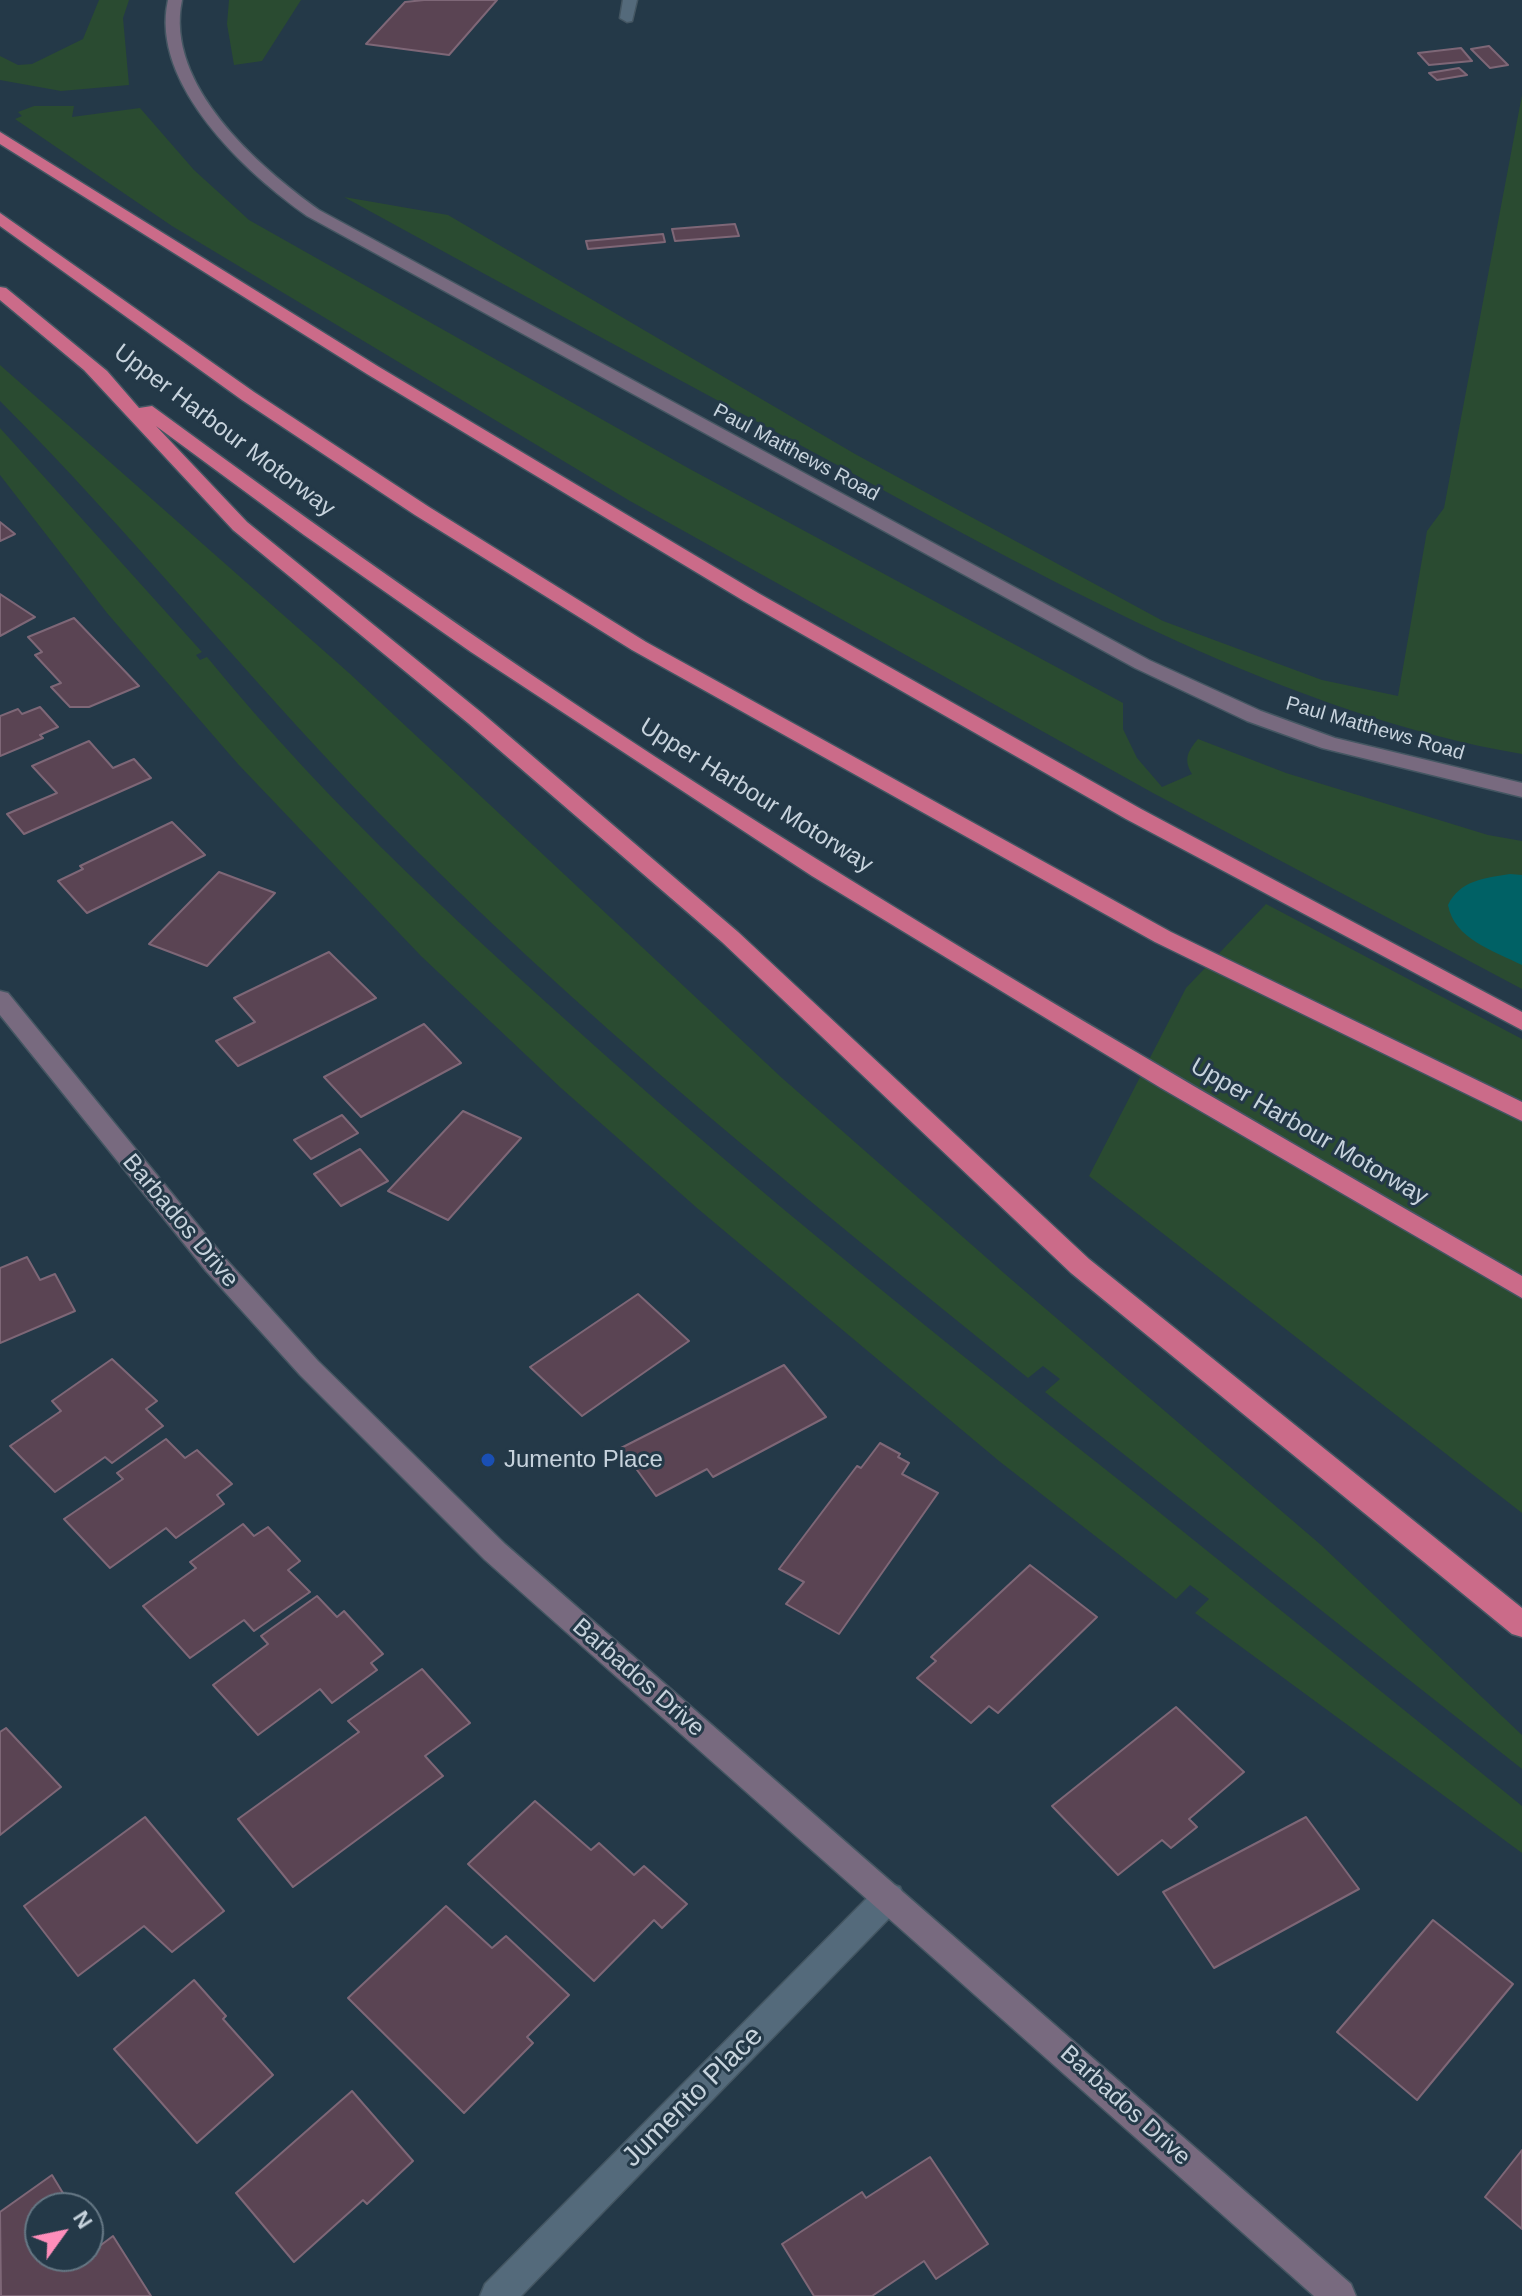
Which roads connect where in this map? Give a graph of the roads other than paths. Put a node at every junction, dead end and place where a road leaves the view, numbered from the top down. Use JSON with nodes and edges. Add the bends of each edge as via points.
{"nodes":[{"id":1,"x":175,"y":0,"type":"edge"},
{"id":2,"x":630,"y":0,"type":"edge"},
{"id":3,"x":627,"y":18,"type":"dead end"},
{"id":4,"x":0,"y":137,"type":"edge"},
{"id":5,"x":0,"y":218,"type":"edge"},
{"id":6,"x":0,"y":292,"type":"edge"},
{"id":7,"x":90,"y":366,"type":"junction"},
{"id":8,"x":1522,"y":790,"type":"edge"},
{"id":9,"x":0,"y":999,"type":"edge"},
{"id":10,"x":1522,"y":1022,"type":"edge"},
{"id":11,"x":1522,"y":1112,"type":"edge"},
{"id":12,"x":1522,"y":1288,"type":"edge"},
{"id":13,"x":1519,"y":1624,"type":"edge"},
{"id":14,"x":889,"y":1897,"type":"junction"},
{"id":15,"x":497,"y":2296,"type":"edge"},
{"id":16,"x":1339,"y":2296,"type":"edge"}],
"edges":[{"from":1,"to":8,"type":"main road","name":"Paul Matthews Road","via":[[173,36],[202,108],[250,166],[313,213],[1142,664],[1254,716],[1329,743]]},
{"from":2,"to":3,"type":"street"},
{"from":4,"to":10,"type":"highway","via":[[275,312],[755,599]]},
{"from":5,"to":11,"type":"highway","name":"Upper Harbour Motorway","via":[[248,396],[625,637],[1163,937]]},
{"from":6,"to":7,"type":"highway","name":"Upper Harbour Motorway"},
{"from":7,"to":12,"type":"highway","name":"Upper Harbour Motorway","via":[[265,500],[609,736],[1101,1045]]},
{"from":7,"to":13,"type":"highway","via":[[240,526],[730,937],[1080,1266]]},
{"from":9,"to":14,"type":"main road","name":"Barbados Drive","via":[[215,1264],[319,1379],[495,1552]]},
{"from":14,"to":15,"type":"street","name":"Jumento Place"},
{"from":14,"to":16,"type":"main road","name":"Barbados Drive"}]}
